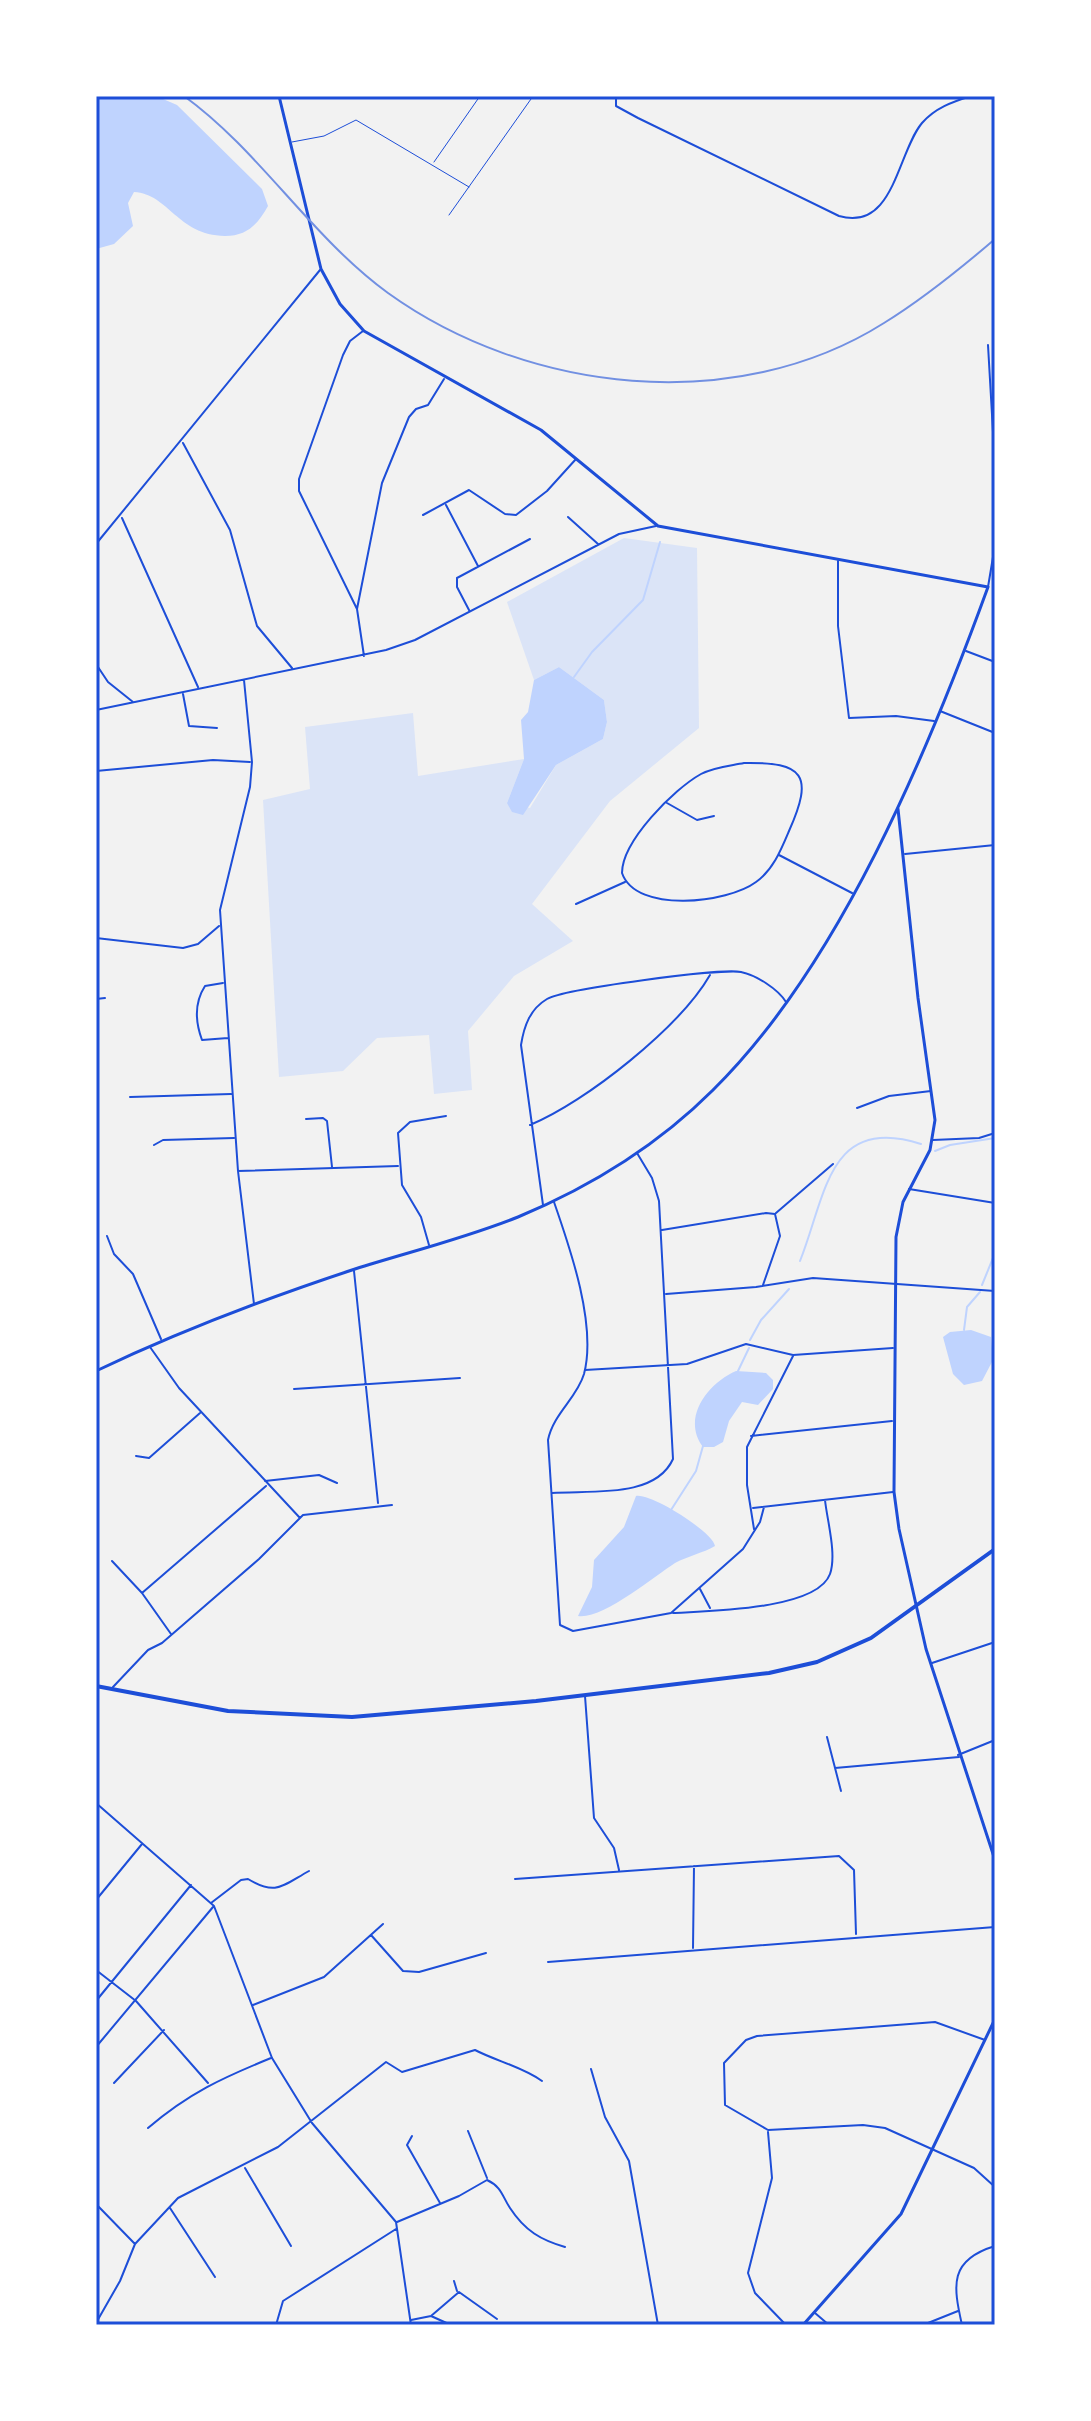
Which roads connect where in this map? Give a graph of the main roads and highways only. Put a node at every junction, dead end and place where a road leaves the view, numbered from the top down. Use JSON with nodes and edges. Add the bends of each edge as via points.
{"nodes":[{"id":1,"x":279,"y":96,"type":"edge"},
{"id":2,"x":988,"y":587,"type":"junction"},
{"id":3,"x":995,"y":587,"type":"edge"},
{"id":4,"x":897,"y":807,"type":"junction"},
{"id":5,"x":96,"y":1371,"type":"edge"},
{"id":6,"x":995,"y":1549,"type":"edge"},
{"id":7,"x":917,"y":1608,"type":"junction"},
{"id":8,"x":96,"y":1686,"type":"edge"},
{"id":9,"x":993,"y":1844,"type":"edge"},
{"id":10,"x":995,"y":1860,"type":"edge"},
{"id":11,"x":995,"y":2019,"type":"edge"},
{"id":12,"x":803,"y":2325,"type":"edge"}],
"edges":[{"from":1,"to":2,"type":"main road","via":[[321,269],[340,304],[364,331],[522,418],[658,526]]},
{"from":2,"to":3,"type":"main road"},
{"from":2,"to":4,"type":"main road"},
{"from":4,"to":5,"type":"main road","via":[[786,1004],[713,1090],[637,1153],[554,1201],[254,1304]]},
{"from":4,"to":7,"type":"main road","via":[[932,1090],[933,1140],[908,1189],[898,1224],[895,1283],[894,1492]]},
{"from":6,"to":7,"type":"main road"},
{"from":7,"to":8,"type":"main road","via":[[858,1645],[788,1670],[366,1716],[228,1711]]},
{"from":7,"to":9,"type":"main road","via":[[959,1756]]},
{"from":9,"to":10,"type":"main road"},
{"from":11,"to":12,"type":"main road","via":[[896,2223]]}]}
